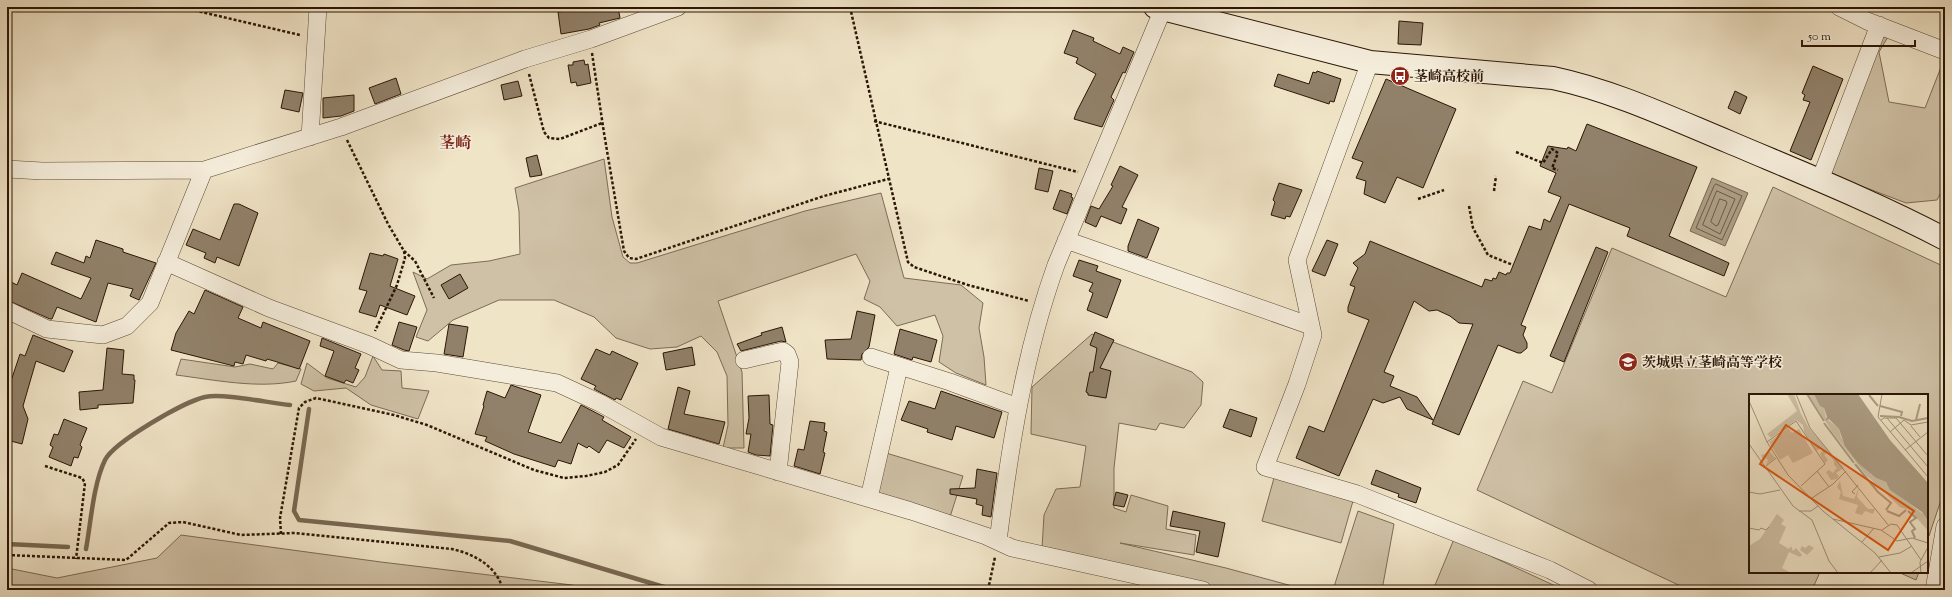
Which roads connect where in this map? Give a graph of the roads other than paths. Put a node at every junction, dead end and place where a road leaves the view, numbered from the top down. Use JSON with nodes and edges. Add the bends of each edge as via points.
{"nodes":[{"id":1,"x":318,"y":7,"type":"edge"},
{"id":2,"x":678,"y":7,"type":"edge"},
{"id":3,"x":1839,"y":7,"type":"edge"},
{"id":4,"x":1159,"y":8,"type":"edge"},
{"id":5,"x":1879,"y":26,"type":"junction"},
{"id":6,"x":1945,"y":51,"type":"edge"},
{"id":7,"x":1370,"y":62,"type":"junction"},
{"id":8,"x":310,"y":137,"type":"junction"},
{"id":9,"x":7,"y":169,"type":"edge"},
{"id":10,"x":204,"y":170,"type":"junction"},
{"id":11,"x":1820,"y":180,"type":"junction"},
{"id":12,"x":1945,"y":239,"type":"edge"},
{"id":13,"x":1066,"y":240,"type":"junction"},
{"id":14,"x":166,"y":262,"type":"junction"},
{"id":15,"x":7,"y":310,"type":"edge"},
{"id":16,"x":1311,"y":326,"type":"junction"},
{"id":17,"x":871,"y":357,"type":"dead end"},
{"id":18,"x":744,"y":360,"type":"dead end"},
{"id":19,"x":899,"y":367,"type":"junction"},
{"id":20,"x":1018,"y":408,"type":"junction"},
{"id":21,"x":778,"y":472,"type":"junction"},
{"id":22,"x":869,"y":498,"type":"junction"},
{"id":23,"x":1945,"y":526,"type":"edge"},
{"id":24,"x":998,"y":541,"type":"junction"},
{"id":25,"x":1202,"y":590,"type":"edge"},
{"id":26,"x":1589,"y":590,"type":"edge"},
{"id":27,"x":1934,"y":590,"type":"edge"}],
"edges":[{"from":1,"to":8,"type":"street"},
{"from":2,"to":8,"type":"street"},
{"from":3,"to":5,"type":"street"},
{"from":4,"to":7,"type":"street"},
{"from":4,"to":13,"type":"street"},
{"from":5,"to":6,"type":"street"},
{"from":5,"to":11,"type":"street"},
{"from":7,"to":11,"type":"street","via":[[1553,78],[1583,84],[1618,96]]},
{"from":7,"to":16,"type":"street","via":[[1297,260]]},
{"from":8,"to":10,"type":"street"},
{"from":9,"to":10,"type":"street"},
{"from":10,"to":14,"type":"street"},
{"from":11,"to":12,"type":"street","via":[[1916,223]]},
{"from":13,"to":16,"type":"street"},
{"from":13,"to":20,"type":"street","via":[[1041,305],[1028,353]]},
{"from":14,"to":15,"type":"street","via":[[150,303],[127,326],[115,332],[103,335],[47,329]]},
{"from":14,"to":21,"type":"street","via":[[269,308],[369,345],[401,360],[437,363],[557,383],[600,403],[661,437]]},
{"from":16,"to":26,"type":"street","via":[[1312,335],[1297,384],[1265,467],[1357,494],[1550,570]]},
{"from":17,"to":19,"type":"street"},
{"from":18,"to":21,"type":"street","via":[[783,351],[788,354],[790,362]]},
{"from":19,"to":20,"type":"street","via":[[950,382]]},
{"from":19,"to":22,"type":"street"},
{"from":20,"to":24,"type":"street","via":[[1010,445]]},
{"from":21,"to":22,"type":"street"},
{"from":22,"to":24,"type":"street"},
{"from":23,"to":27,"type":"street"},
{"from":24,"to":25,"type":"street","via":[[1012,548]]}]}
